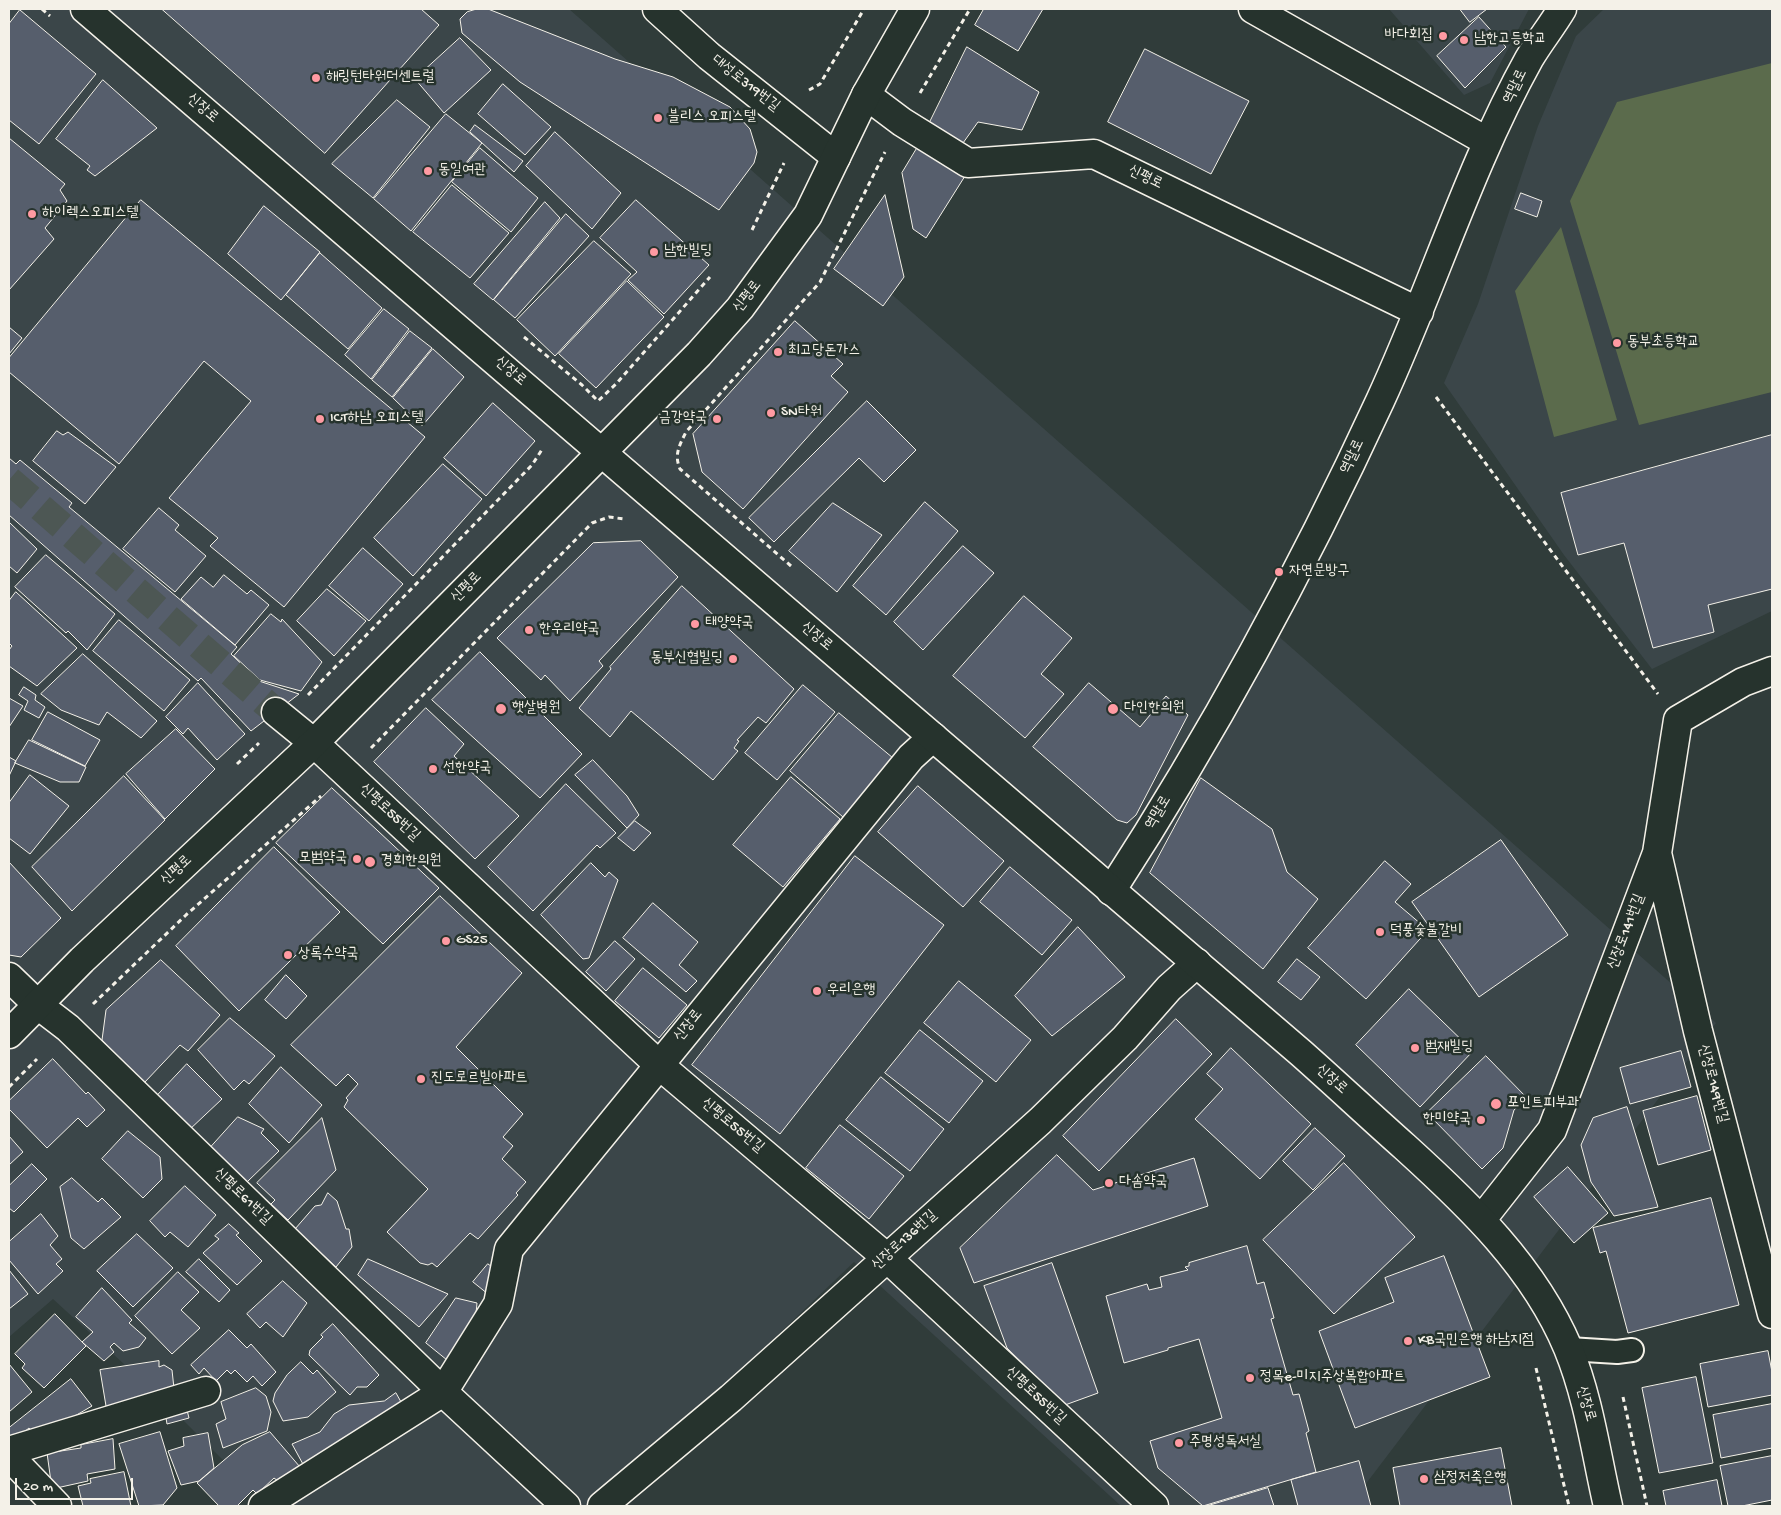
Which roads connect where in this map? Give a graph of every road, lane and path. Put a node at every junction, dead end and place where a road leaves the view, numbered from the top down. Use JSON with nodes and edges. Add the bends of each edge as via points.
{"nodes":[{"id":1,"x":85,"y":9,"type":"edge"},
{"id":2,"x":657,"y":9,"type":"edge"},
{"id":3,"x":864,"y":9,"type":"edge"},
{"id":4,"x":915,"y":9,"type":"edge"},
{"id":5,"x":1253,"y":9,"type":"edge"},
{"id":6,"x":1562,"y":9,"type":"edge"},
{"id":7,"x":813,"y":89,"type":"dead end"},
{"id":8,"x":866,"y":95,"type":"junction"},
{"id":9,"x":1488,"y":142,"type":"junction"},
{"id":10,"x":836,"y":157,"type":"junction"},
{"id":11,"x":784,"y":163,"type":"dead end"},
{"id":12,"x":751,"y":231,"type":"dead end"},
{"id":13,"x":710,"y":277,"type":"dead end"},
{"id":14,"x":1419,"y":312,"type":"junction"},
{"id":15,"x":522,"y":335,"type":"dead end"},
{"id":16,"x":1436,"y":397,"type":"dead end"},
{"id":17,"x":600,"y":452,"type":"junction"},
{"id":18,"x":631,"y":522,"type":"dead end"},
{"id":19,"x":1772,"y":671,"type":"edge"},
{"id":20,"x":276,"y":712,"type":"tunnel mouth"},
{"id":21,"x":1678,"y":720,"type":"junction"},
{"id":22,"x":934,"y":737,"type":"junction"},
{"id":23,"x":314,"y":743,"type":"junction"},
{"id":24,"x":346,"y":774,"type":"junction"},
{"id":25,"x":1657,"y":853,"type":"junction"},
{"id":26,"x":1111,"y":891,"type":"junction"},
{"id":27,"x":1197,"y":963,"type":"junction"},
{"id":28,"x":9,"y":977,"type":"edge"},
{"id":29,"x":38,"y":1005,"type":"junction"},
{"id":30,"x":68,"y":1028,"type":"junction"},
{"id":31,"x":9,"y":1034,"type":"edge"},
{"id":32,"x":658,"y":1064,"type":"junction"},
{"id":33,"x":9,"y":1086,"type":"edge"},
{"id":34,"x":1482,"y":1219,"type":"junction"},
{"id":35,"x":886,"y":1257,"type":"junction"},
{"id":36,"x":1772,"y":1314,"type":"edge"},
{"id":37,"x":1569,"y":1349,"type":"junction"},
{"id":38,"x":1632,"y":1350,"type":"dead end"},
{"id":39,"x":206,"y":1391,"type":"dead end"},
{"id":40,"x":443,"y":1392,"type":"junction"},
{"id":41,"x":9,"y":1450,"type":"edge"},
{"id":42,"x":9,"y":1456,"type":"edge"},
{"id":43,"x":1148,"y":1504,"type":"edge"},
{"id":44,"x":57,"y":1506,"type":"edge"},
{"id":45,"x":263,"y":1506,"type":"edge"},
{"id":46,"x":566,"y":1506,"type":"edge"},
{"id":47,"x":602,"y":1506,"type":"edge"},
{"id":48,"x":1608,"y":1506,"type":"edge"}],
"edges":[{"from":1,"to":17,"type":"street","name":"신장로"},
{"from":2,"to":10,"type":"street","name":"대성로319번길","via":[[709,56]]},
{"from":3,"to":7,"type":"path","via":[[820,84]]},
{"from":4,"to":8,"type":"street","name":"신평로"},
{"from":5,"to":9,"type":"street"},
{"from":6,"to":9,"type":"street","name":"역말로","via":[[1530,58]]},
{"from":8,"to":10,"type":"street","name":"신평로"},
{"from":8,"to":14,"type":"street","name":"신평로","via":[[968,163],[1094,154]]},
{"from":9,"to":14,"type":"street","name":"역말로"},
{"from":10,"to":17,"type":"street","name":"신평로","via":[[808,215],[740,308],[699,354]]},
{"from":11,"to":12,"type":"path"},
{"from":13,"to":15,"type":"path","via":[[598,401]]},
{"from":14,"to":26,"type":"street","name":"역말로","via":[[1380,402],[1247,665]]},
{"from":16,"to":21,"type":"path"},
{"from":17,"to":22,"type":"street","name":"신장로"},
{"from":17,"to":23,"type":"street","name":"신평로"},
{"from":18,"to":24,"type":"path","via":[[619,517],[600,519],[592,524]]},
{"from":19,"to":21,"type":"street","via":[[1743,682]]},
{"from":20,"to":23,"type":"street","name":"신평로55번길"},
{"from":21,"to":25,"type":"street","name":"신장로141번길"},
{"from":22,"to":26,"type":"street","name":"신장로"},
{"from":22,"to":32,"type":"street","name":"신장로","via":[[911,757]]},
{"from":23,"to":24,"type":"street","name":"신평로55번길"},
{"from":23,"to":29,"type":"street","name":"신평로"},
{"from":24,"to":30,"type":"path","via":[[186,915]]},
{"from":24,"to":32,"type":"street","name":"신평로55번길"},
{"from":25,"to":34,"type":"street","name":"신장로141번길","via":[[1552,1130]]},
{"from":25,"to":36,"type":"street","name":"신장로149번길","via":[[1698,1031]]},
{"from":26,"to":27,"type":"street","name":"신장로"},
{"from":27,"to":34,"type":"street","name":"신장로","via":[[1301,1053]]},
{"from":27,"to":35,"type":"street","name":"신장로136번길","via":[[1040,1121]]},
{"from":28,"to":29,"type":"street","name":"신평로61번길"},
{"from":29,"to":30,"type":"street","name":"신평로61번길"},
{"from":29,"to":31,"type":"street","name":"신평로"},
{"from":30,"to":33,"type":"path"},
{"from":30,"to":40,"type":"street","name":"신평로61번길"},
{"from":32,"to":35,"type":"street","name":"신평로55번길"},
{"from":32,"to":40,"type":"street","via":[[509,1249],[498,1304]]},
{"from":34,"to":37,"type":"street","name":"신장로","via":[[1550,1310]]},
{"from":35,"to":43,"type":"street","name":"신평로55번길"},
{"from":35,"to":47,"type":"street","name":"신장로136번길","via":[[732,1398]]},
{"from":37,"to":38,"type":"lane"},
{"from":37,"to":48,"type":"street","name":"신장로","via":[[1597,1447]]},
{"from":39,"to":41,"type":"street"},
{"from":40,"to":45,"type":"street"},
{"from":40,"to":46,"type":"street","name":"신평로61번길"},
{"from":42,"to":44,"type":"street"}]}
